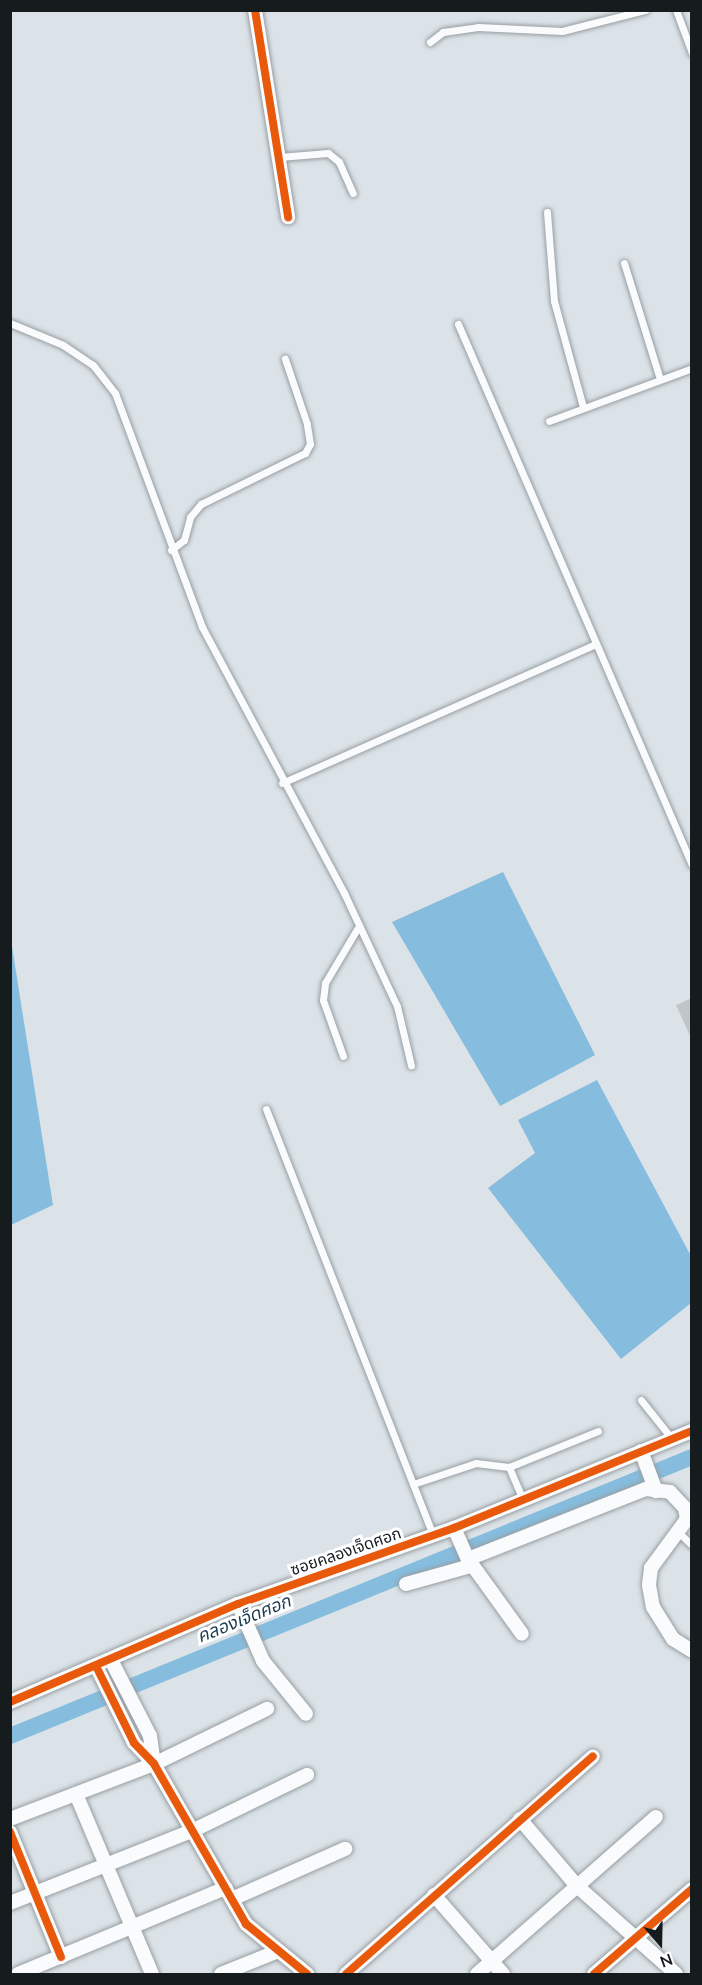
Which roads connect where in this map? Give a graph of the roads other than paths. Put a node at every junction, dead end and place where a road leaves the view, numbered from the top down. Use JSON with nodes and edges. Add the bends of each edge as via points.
{"nodes":[{"id":1,"x":255,"y":10,"type":"edge"},
{"id":2,"x":645,"y":10,"type":"edge"},
{"id":3,"x":676,"y":10,"type":"edge"},
{"id":4,"x":430,"y":42,"type":"dead end"},
{"id":5,"x":692,"y":53,"type":"edge"},
{"id":6,"x":279,"y":157,"type":"junction"},
{"id":7,"x":353,"y":193,"type":"dead end"},
{"id":8,"x":547,"y":212,"type":"dead end"},
{"id":9,"x":288,"y":217,"type":"dead end"},
{"id":10,"x":624,"y":263,"type":"dead end"},
{"id":11,"x":10,"y":322,"type":"edge"},
{"id":12,"x":458,"y":324,"type":"dead end"},
{"id":13,"x":285,"y":359,"type":"dead end"},
{"id":14,"x":692,"y":368,"type":"edge"},
{"id":15,"x":660,"y":379,"type":"junction"},
{"id":16,"x":583,"y":406,"type":"junction"},
{"id":17,"x":549,"y":420,"type":"dead end"},
{"id":18,"x":171,"y":550,"type":"junction"},
{"id":19,"x":595,"y":644,"type":"junction"},
{"id":20,"x":282,"y":783,"type":"junction"},
{"id":21,"x":692,"y":865,"type":"edge"},
{"id":22,"x":357,"y":929,"type":"junction"},
{"id":23,"x":343,"y":1056,"type":"dead end"},
{"id":24,"x":411,"y":1065,"type":"dead end"},
{"id":25,"x":266,"y":1110,"type":"dead end"},
{"id":26,"x":641,"y":1400,"type":"dead end"},
{"id":27,"x":598,"y":1431,"type":"dead end"},
{"id":28,"x":692,"y":1431,"type":"edge"},
{"id":29,"x":672,"y":1439,"type":"junction"},
{"id":30,"x":642,"y":1453,"type":"junction"},
{"id":31,"x":509,"y":1467,"type":"junction"},
{"id":32,"x":413,"y":1484,"type":"junction"},
{"id":33,"x":655,"y":1485,"type":"junction"},
{"id":34,"x":524,"y":1501,"type":"junction"},
{"id":35,"x":454,"y":1528,"type":"junction"},
{"id":36,"x":679,"y":1533,"type":"junction"},
{"id":37,"x":433,"y":1536,"type":"junction"},
{"id":38,"x":692,"y":1545,"type":"edge"},
{"id":39,"x":466,"y":1555,"type":"junction"},
{"id":40,"x":406,"y":1584,"type":"dead end"},
{"id":41,"x":238,"y":1604,"type":"junction"},
{"id":42,"x":522,"y":1634,"type":"dead end"},
{"id":43,"x":692,"y":1651,"type":"edge"},
{"id":44,"x":96,"y":1666,"type":"junction"},
{"id":45,"x":115,"y":1666,"type":"junction"},
{"id":46,"x":10,"y":1702,"type":"edge"},
{"id":47,"x":267,"y":1709,"type":"dead end"},
{"id":48,"x":306,"y":1714,"type":"dead end"},
{"id":49,"x":593,"y":1756,"type":"dead end"},
{"id":50,"x":154,"y":1764,"type":"junction"},
{"id":51,"x":307,"y":1775,"type":"dead end"},
{"id":52,"x":76,"y":1794,"type":"junction"},
{"id":53,"x":656,"y":1817,"type":"dead end"},
{"id":54,"x":10,"y":1819,"type":"edge"},
{"id":55,"x":520,"y":1819,"type":"junction"},
{"id":56,"x":194,"y":1830,"type":"junction"},
{"id":57,"x":10,"y":1832,"type":"edge"},
{"id":58,"x":345,"y":1849,"type":"dead end"},
{"id":59,"x":106,"y":1865,"type":"junction"},
{"id":60,"x":577,"y":1886,"type":"junction"},
{"id":61,"x":692,"y":1888,"type":"edge"},
{"id":62,"x":37,"y":1892,"type":"junction"},
{"id":63,"x":229,"y":1894,"type":"junction"},
{"id":64,"x":434,"y":1894,"type":"junction"},
{"id":65,"x":10,"y":1903,"type":"edge"},
{"id":66,"x":131,"y":1928,"type":"junction"},
{"id":67,"x":636,"y":1938,"type":"junction"},
{"id":68,"x":276,"y":1952,"type":"junction"},
{"id":69,"x":61,"y":1957,"type":"junction"},
{"id":70,"x":490,"y":1963,"type":"junction"},
{"id":71,"x":18,"y":1974,"type":"edge"},
{"id":72,"x":152,"y":1974,"type":"edge"},
{"id":73,"x":221,"y":1974,"type":"edge"},
{"id":74,"x":307,"y":1974,"type":"edge"},
{"id":75,"x":346,"y":1974,"type":"edge"},
{"id":76,"x":477,"y":1974,"type":"edge"},
{"id":77,"x":503,"y":1974,"type":"edge"},
{"id":78,"x":594,"y":1974,"type":"edge"},
{"id":79,"x":676,"y":1974,"type":"edge"}],
"edges":[{"from":1,"to":6,"type":"street"},
{"from":2,"to":4,"type":"lane","via":[[562,31],[478,27],[443,32]]},
{"from":3,"to":5,"type":"lane"},
{"from":6,"to":7,"type":"lane","via":[[328,153],[339,162]]},
{"from":6,"to":9,"type":"street"},
{"from":8,"to":16,"type":"lane","via":[[554,301]]},
{"from":10,"to":15,"type":"lane"},
{"from":11,"to":18,"type":"lane","via":[[86,360],[115,393]]},
{"from":12,"to":19,"type":"lane"},
{"from":13,"to":18,"type":"lane","via":[[307,424],[310,444],[305,453],[201,504],[190,517],[184,540]]},
{"from":14,"to":15,"type":"lane"},
{"from":15,"to":16,"type":"lane"},
{"from":16,"to":17,"type":"lane"},
{"from":18,"to":20,"type":"lane","via":[[202,627]]},
{"from":19,"to":20,"type":"lane"},
{"from":19,"to":21,"type":"lane"},
{"from":20,"to":22,"type":"lane","via":[[344,893]]},
{"from":22,"to":23,"type":"lane","via":[[325,983],[323,1000]]},
{"from":22,"to":24,"type":"lane","via":[[397,1006]]},
{"from":25,"to":32,"type":"lane"},
{"from":26,"to":29,"type":"lane"},
{"from":27,"to":31,"type":"lane"},
{"from":28,"to":29,"type":"street","name":"ซอยคลองเจ็ดศอก"},
{"from":29,"to":30,"type":"street","name":"ซอยคลองเจ็ดศอก"},
{"from":30,"to":33,"type":"street"},
{"from":30,"to":34,"type":"street","name":"ซอยคลองเจ็ดศอก"},
{"from":31,"to":32,"type":"lane","via":[[476,1463]]},
{"from":31,"to":34,"type":"lane"},
{"from":32,"to":37,"type":"lane"},
{"from":33,"to":36,"type":"street","via":[[670,1492],[685,1508],[687,1519]]},
{"from":33,"to":39,"type":"street"},
{"from":34,"to":35,"type":"street","name":"ซอยคลองเจ็ดศอก"},
{"from":35,"to":37,"type":"street","name":"ซอยคลองเจ็ดศอก"},
{"from":35,"to":39,"type":"street"},
{"from":36,"to":38,"type":"lane"},
{"from":36,"to":43,"type":"street","via":[[651,1568],[649,1585],[654,1607],[673,1639]]},
{"from":37,"to":41,"type":"street","name":"ซอยคลองเจ็ดศอก"},
{"from":39,"to":40,"type":"street"},
{"from":39,"to":42,"type":"street"},
{"from":41,"to":45,"type":"street","name":"ซอยคลองเจ็ดศอก"},
{"from":41,"to":48,"type":"street","via":[[242,1621],[263,1661]]},
{"from":44,"to":45,"type":"street","name":"ซอยคลองเจ็ดศอก"},
{"from":44,"to":46,"type":"street","name":"ซอยคลองเจ็ดศอก"},
{"from":44,"to":50,"type":"street","via":[[134,1743]]},
{"from":45,"to":50,"type":"street","via":[[136,1700],[150,1736]]},
{"from":47,"to":50,"type":"street"},
{"from":49,"to":55,"type":"street"},
{"from":50,"to":52,"type":"street"},
{"from":50,"to":56,"type":"street"},
{"from":51,"to":56,"type":"street"},
{"from":52,"to":54,"type":"street"},
{"from":52,"to":59,"type":"street"},
{"from":53,"to":60,"type":"street"},
{"from":55,"to":60,"type":"street"},
{"from":55,"to":64,"type":"street"},
{"from":56,"to":59,"type":"street"},
{"from":56,"to":63,"type":"street"},
{"from":57,"to":62,"type":"street"},
{"from":58,"to":63,"type":"street"},
{"from":59,"to":62,"type":"street"},
{"from":59,"to":66,"type":"street"},
{"from":60,"to":67,"type":"street"},
{"from":60,"to":70,"type":"street"},
{"from":61,"to":67,"type":"street"},
{"from":62,"to":65,"type":"street"},
{"from":62,"to":69,"type":"street"},
{"from":63,"to":66,"type":"street"},
{"from":63,"to":68,"type":"street","via":[[246,1924]]},
{"from":64,"to":70,"type":"street"},
{"from":64,"to":75,"type":"street"},
{"from":66,"to":69,"type":"street"},
{"from":66,"to":72,"type":"street"},
{"from":67,"to":78,"type":"street"},
{"from":67,"to":79,"type":"street"},
{"from":68,"to":73,"type":"street"},
{"from":68,"to":74,"type":"street"},
{"from":69,"to":71,"type":"street"},
{"from":70,"to":76,"type":"street"},
{"from":70,"to":77,"type":"street"}]}
